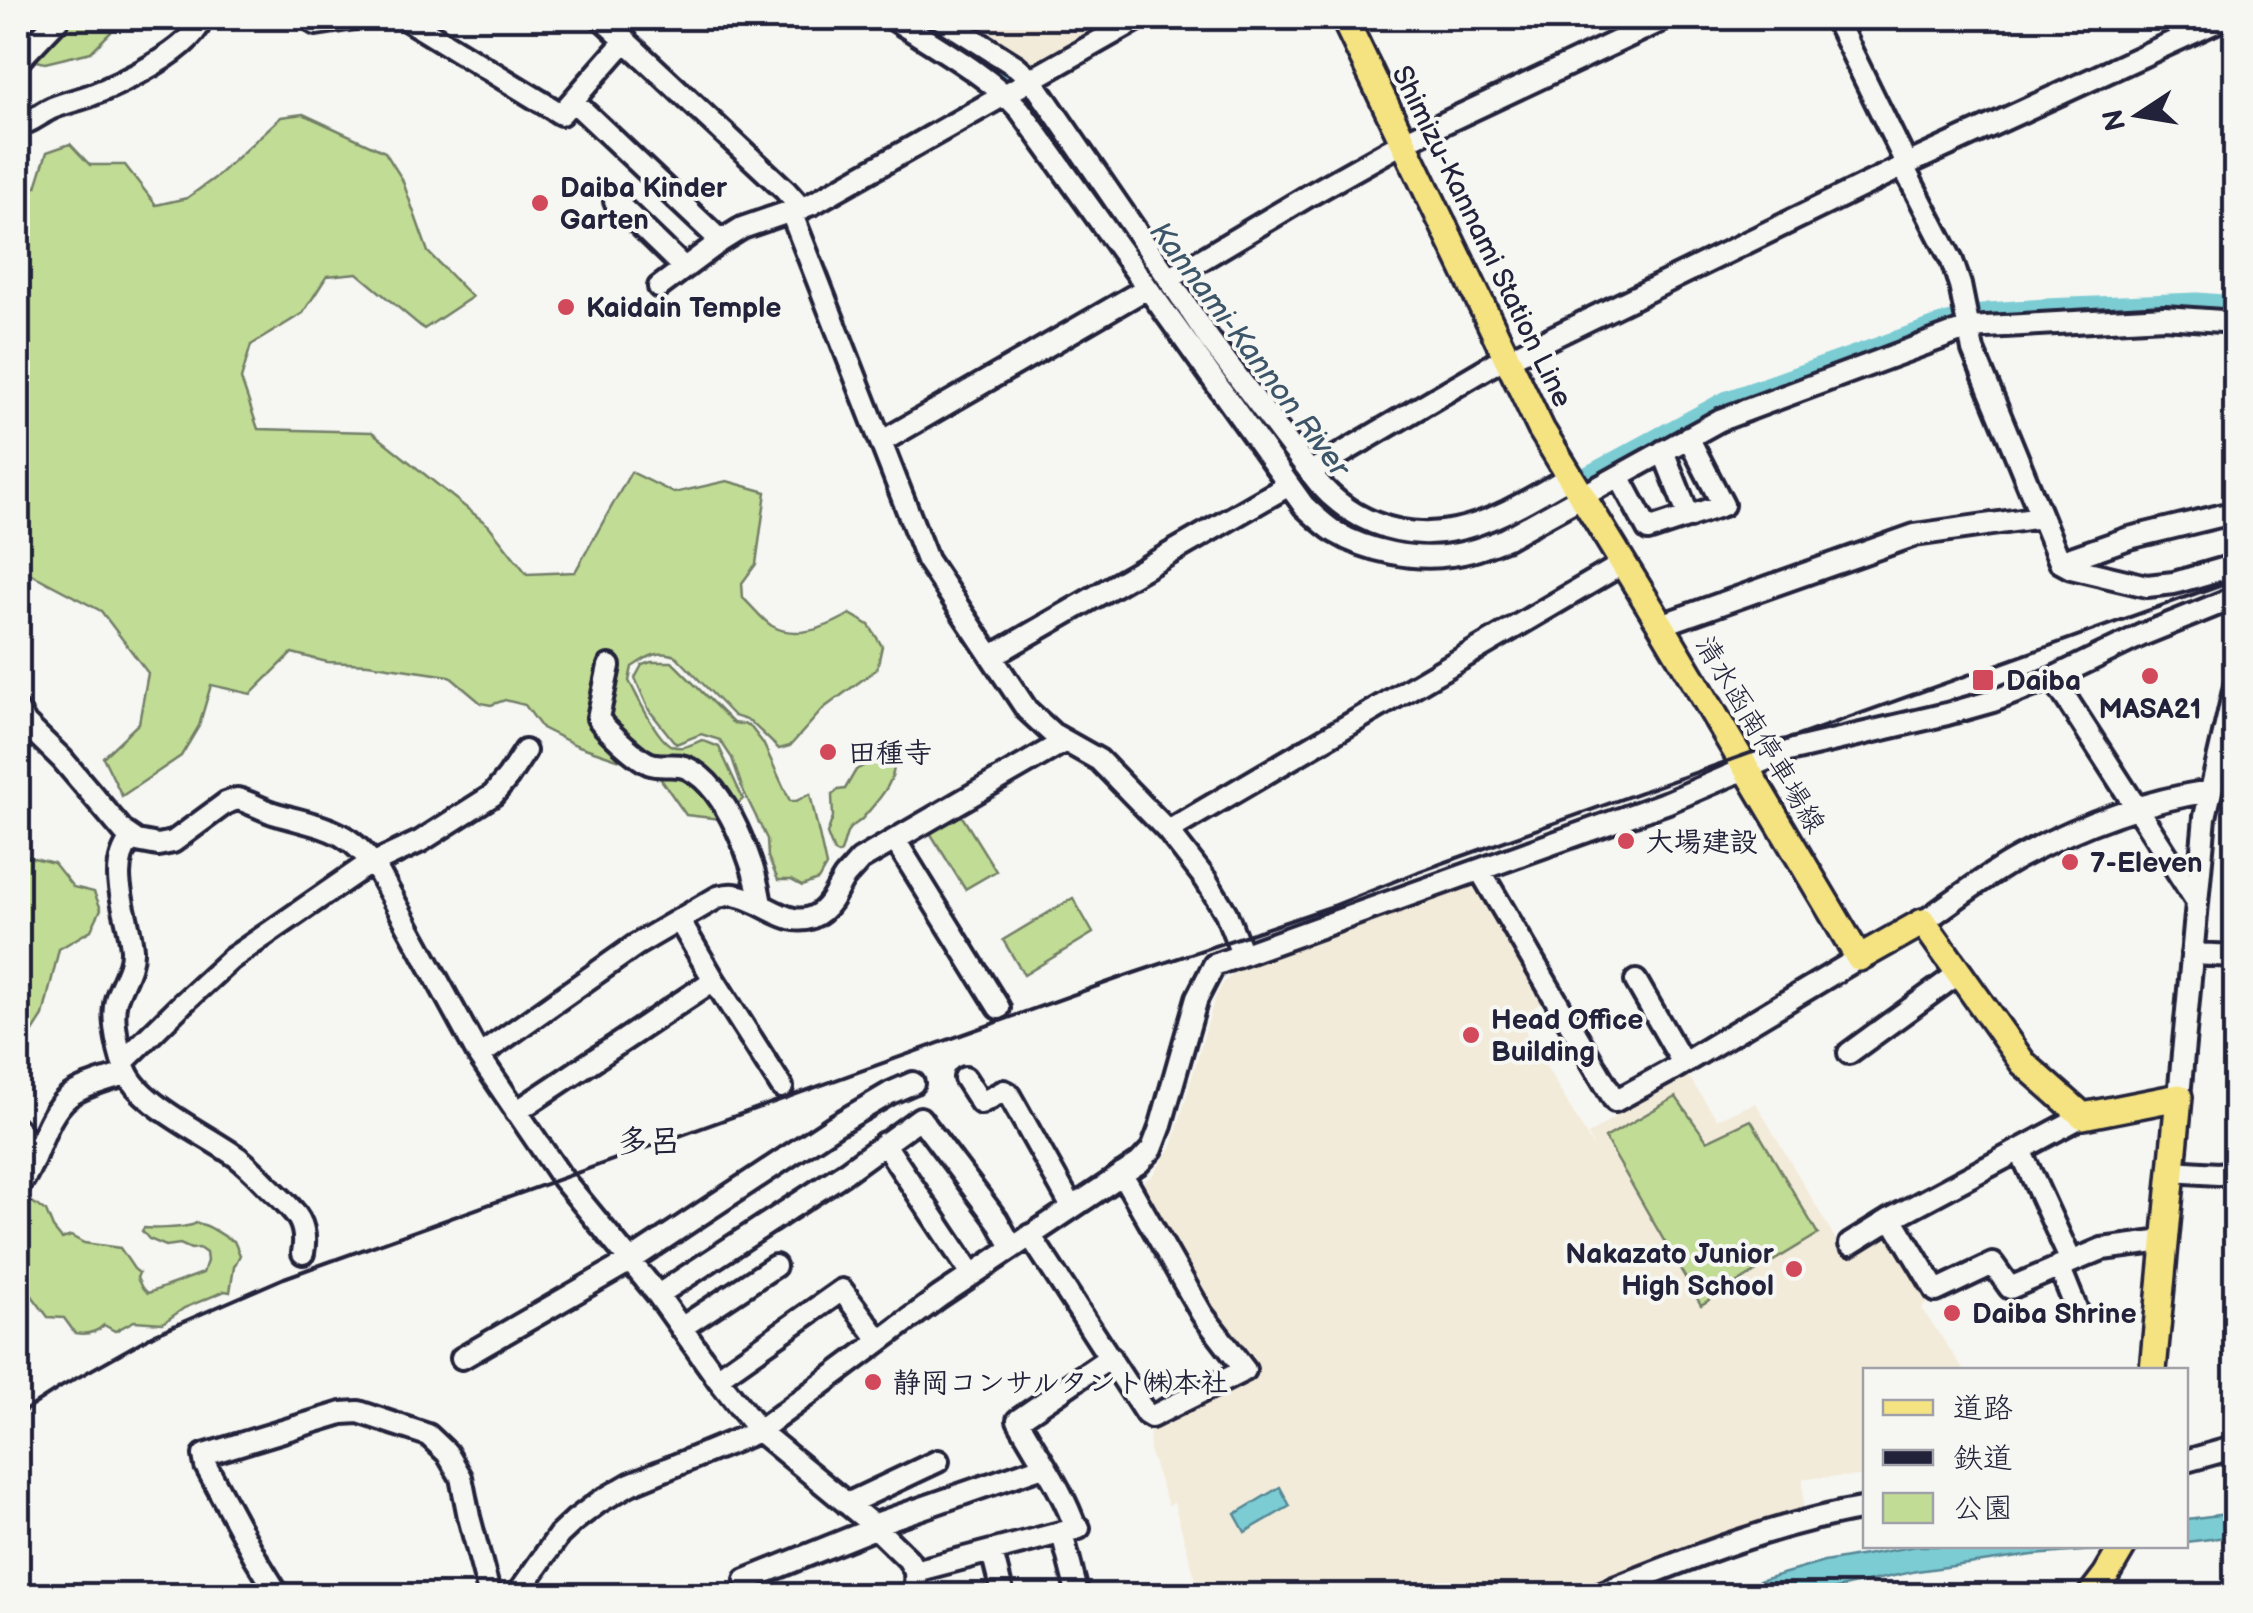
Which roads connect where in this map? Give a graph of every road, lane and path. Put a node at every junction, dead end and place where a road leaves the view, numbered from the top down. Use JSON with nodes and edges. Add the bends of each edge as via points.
{"nodes":[{"id":1,"x":59,"y":18,"type":"edge"},
{"id":2,"x":202,"y":18,"type":"edge"},
{"id":3,"x":355,"y":18,"type":"edge"},
{"id":4,"x":404,"y":18,"type":"edge"},
{"id":5,"x":601,"y":18,"type":"edge"},
{"id":6,"x":892,"y":18,"type":"edge"},
{"id":7,"x":940,"y":18,"type":"edge"},
{"id":8,"x":1140,"y":18,"type":"edge"},
{"id":9,"x":1344,"y":18,"type":"edge"},
{"id":10,"x":1667,"y":18,"type":"edge"},
{"id":11,"x":1836,"y":18,"type":"edge"},
{"id":12,"x":2224,"y":18,"type":"edge"},
{"id":13,"x":316,"y":24,"type":"dead end"},
{"id":14,"x":626,"y":40,"type":"junction"},
{"id":15,"x":18,"y":61,"type":"edge"},
{"id":16,"x":1032,"y":80,"type":"junction"},
{"id":17,"x":1006,"y":95,"type":"junction"},
{"id":18,"x":573,"y":101,"type":"junction"},
{"id":19,"x":18,"y":125,"type":"edge"},
{"id":20,"x":1404,"y":142,"type":"junction"},
{"id":21,"x":1906,"y":167,"type":"junction"},
{"id":22,"x":615,"y":201,"type":"dead end"},
{"id":23,"x":796,"y":211,"type":"junction"},
{"id":24,"x":721,"y":241,"type":"junction"},
{"id":25,"x":684,"y":268,"type":"junction"},
{"id":26,"x":1169,"y":279,"type":"junction"},
{"id":27,"x":659,"y":287,"type":"dead end"},
{"id":28,"x":1146,"y":288,"type":"junction"},
{"id":29,"x":2236,"y":322,"type":"edge"},
{"id":30,"x":1968,"y":328,"type":"junction"},
{"id":31,"x":1508,"y":359,"type":"junction"},
{"id":32,"x":1260,"y":423,"type":"junction"},
{"id":33,"x":1688,"y":437,"type":"junction"},
{"id":34,"x":882,"y":442,"type":"junction"},
{"id":35,"x":1277,"y":447,"type":"junction"},
{"id":36,"x":1663,"y":451,"type":"junction"},
{"id":37,"x":1310,"y":472,"type":"junction"},
{"id":38,"x":1620,"y":476,"type":"junction"},
{"id":39,"x":1289,"y":485,"type":"junction"},
{"id":40,"x":1575,"y":486,"type":"junction"},
{"id":41,"x":2236,"y":512,"type":"edge"},
{"id":42,"x":1689,"y":517,"type":"junction"},
{"id":43,"x":2041,"y":517,"type":"junction"},
{"id":44,"x":1479,"y":536,"type":"junction"},
{"id":45,"x":2060,"y":562,"type":"junction"},
{"id":46,"x":1624,"y":563,"type":"junction"},
{"id":47,"x":2236,"y":565,"type":"edge"},
{"id":48,"x":2236,"y":597,"type":"edge"},
{"id":49,"x":1662,"y":625,"type":"junction"},
{"id":50,"x":992,"y":656,"type":"junction"},
{"id":51,"x":609,"y":666,"type":"dead end"},
{"id":52,"x":2053,"y":678,"type":"junction"},
{"id":53,"x":2236,"y":682,"type":"edge"},
{"id":54,"x":18,"y":712,"type":"edge"},
{"id":55,"x":1064,"y":741,"type":"junction"},
{"id":56,"x":525,"y":751,"type":"dead end"},
{"id":57,"x":1746,"y":768,"type":"junction"},
{"id":58,"x":2220,"y":783,"type":"edge"},
{"id":59,"x":2134,"y":808,"type":"junction"},
{"id":60,"x":1168,"y":830,"type":"junction"},
{"id":61,"x":131,"y":839,"type":"junction"},
{"id":62,"x":895,"y":840,"type":"junction"},
{"id":63,"x":372,"y":864,"type":"junction"},
{"id":64,"x":1480,"y":870,"type":"junction"},
{"id":65,"x":2197,"y":902,"type":"junction"},
{"id":66,"x":762,"y":904,"type":"junction"},
{"id":67,"x":679,"y":920,"type":"junction"},
{"id":68,"x":1923,"y":922,"type":"junction"},
{"id":69,"x":1242,"y":954,"type":"junction"},
{"id":70,"x":2192,"y":954,"type":"junction"},
{"id":71,"x":2236,"y":956,"type":"edge"},
{"id":72,"x":1860,"y":958,"type":"junction"},
{"id":73,"x":1959,"y":973,"type":"junction"},
{"id":74,"x":714,"y":980,"type":"junction"},
{"id":75,"x":1636,"y":981,"type":"dead end"},
{"id":76,"x":999,"y":1008,"type":"dead end"},
{"id":77,"x":1849,"y":1053,"type":"dead end"},
{"id":78,"x":479,"y":1056,"type":"junction"},
{"id":79,"x":1683,"y":1063,"type":"junction"},
{"id":80,"x":125,"y":1068,"type":"junction"},
{"id":81,"x":965,"y":1078,"type":"dead end"},
{"id":82,"x":913,"y":1082,"type":"dead end"},
{"id":83,"x":782,"y":1087,"type":"dead end"},
{"id":84,"x":2179,"y":1096,"type":"junction"},
{"id":85,"x":516,"y":1112,"type":"junction"},
{"id":86,"x":2083,"y":1116,"type":"junction"},
{"id":87,"x":18,"y":1128,"type":"edge"},
{"id":88,"x":884,"y":1143,"type":"junction"},
{"id":89,"x":2020,"y":1150,"type":"junction"},
{"id":90,"x":32,"y":1160,"type":"junction"},
{"id":91,"x":2171,"y":1172,"type":"junction"},
{"id":92,"x":2236,"y":1172,"type":"edge"},
{"id":93,"x":1122,"y":1174,"type":"junction"},
{"id":94,"x":18,"y":1186,"type":"edge"},
{"id":95,"x":1072,"y":1208,"type":"junction"},
{"id":96,"x":1892,"y":1218,"type":"junction"},
{"id":97,"x":1030,"y":1235,"type":"junction"},
{"id":98,"x":2164,"y":1241,"type":"junction"},
{"id":99,"x":1850,"y":1244,"type":"dead end"},
{"id":100,"x":1012,"y":1247,"type":"junction"},
{"id":101,"x":303,"y":1252,"type":"dead end"},
{"id":102,"x":630,"y":1262,"type":"junction"},
{"id":103,"x":2065,"y":1264,"type":"junction"},
{"id":104,"x":775,"y":1266,"type":"dead end"},
{"id":105,"x":972,"y":1275,"type":"junction"},
{"id":106,"x":658,"y":1295,"type":"junction"},
{"id":107,"x":2076,"y":1308,"type":"dead end"},
{"id":108,"x":681,"y":1328,"type":"junction"},
{"id":109,"x":880,"y":1341,"type":"junction"},
{"id":110,"x":1110,"y":1357,"type":"junction"},
{"id":111,"x":462,"y":1358,"type":"dead end"},
{"id":112,"x":2153,"y":1368,"type":"edge"},
{"id":113,"x":717,"y":1378,"type":"junction"},
{"id":114,"x":759,"y":1431,"type":"junction"},
{"id":115,"x":2236,"y":1447,"type":"edge"},
{"id":116,"x":2188,"y":1460,"type":"edge"},
{"id":117,"x":938,"y":1461,"type":"dead end"},
{"id":118,"x":1043,"y":1466,"type":"junction"},
{"id":119,"x":848,"y":1504,"type":"junction"},
{"id":120,"x":1863,"y":1508,"type":"edge"},
{"id":121,"x":874,"y":1526,"type":"junction"},
{"id":122,"x":1072,"y":1530,"type":"junction"},
{"id":123,"x":2122,"y":1548,"type":"edge"},
{"id":124,"x":992,"y":1552,"type":"junction"},
{"id":125,"x":914,"y":1571,"type":"junction"},
{"id":126,"x":746,"y":1580,"type":"dead end"},
{"id":127,"x":278,"y":1596,"type":"edge"},
{"id":128,"x":490,"y":1596,"type":"edge"},
{"id":129,"x":516,"y":1596,"type":"edge"},
{"id":130,"x":916,"y":1596,"type":"edge"},
{"id":131,"x":1003,"y":1596,"type":"edge"},
{"id":132,"x":1078,"y":1596,"type":"edge"},
{"id":133,"x":1594,"y":1596,"type":"edge"},
{"id":134,"x":2090,"y":1596,"type":"edge"}],
"edges":[{"from":1,"to":15,"type":"street"},
{"from":2,"to":19,"type":"street","via":[[194,35],[139,73]]},
{"from":3,"to":13,"type":"street"},
{"from":4,"to":18,"type":"street","via":[[561,114]]},
{"from":5,"to":14,"type":"street"},
{"from":6,"to":17,"type":"street"},
{"from":7,"to":16,"type":"street"},
{"from":8,"to":16,"type":"street"},
{"from":9,"to":20,"type":"main road","name":"Shimizu-Kannami Station Line"},
{"from":10,"to":20,"type":"street"},
{"from":11,"to":21,"type":"street"},
{"from":12,"to":21,"type":"street"},
{"from":14,"to":18,"type":"street"},
{"from":14,"to":23,"type":"street","via":[[782,186]]},
{"from":16,"to":17,"type":"street"},
{"from":16,"to":26,"type":"street"},
{"from":17,"to":23,"type":"street"},
{"from":17,"to":28,"type":"street"},
{"from":18,"to":24,"type":"street"},
{"from":20,"to":26,"type":"street"},
{"from":20,"to":31,"type":"main road","name":"Shimizu-Kannami Station Line"},
{"from":21,"to":30,"type":"street","via":[[1952,262]]},
{"from":21,"to":31,"type":"street"},
{"from":22,"to":25,"type":"street"},
{"from":23,"to":24,"type":"street"},
{"from":23,"to":34,"type":"street"},
{"from":24,"to":25,"type":"street"},
{"from":25,"to":27,"type":"street"},
{"from":26,"to":32,"type":"street"},
{"from":28,"to":32,"type":"street"},
{"from":28,"to":34,"type":"street"},
{"from":29,"to":30,"type":"street","via":[[2164,317]]},
{"from":30,"to":33,"type":"street","via":[[1767,400]]},
{"from":30,"to":43,"type":"street"},
{"from":31,"to":37,"type":"street"},
{"from":31,"to":40,"type":"main road","name":"Shimizu-Kannami Station Line"},
{"from":32,"to":35,"type":"street"},
{"from":33,"to":36,"type":"street"},
{"from":33,"to":42,"type":"street","via":[[1723,505]]},
{"from":34,"to":50,"type":"street","via":[[927,560]]},
{"from":35,"to":37,"type":"street"},
{"from":35,"to":39,"type":"street"},
{"from":36,"to":38,"type":"street"},
{"from":36,"to":42,"type":"street"},
{"from":37,"to":44,"type":"street","via":[[1355,516],[1388,528]]},
{"from":38,"to":40,"type":"street"},
{"from":38,"to":42,"type":"street","via":[[1648,530]]},
{"from":39,"to":44,"type":"street","via":[[1338,534],[1396,554],[1448,556]]},
{"from":39,"to":50,"type":"street"},
{"from":40,"to":44,"type":"street","via":[[1524,502]]},
{"from":40,"to":46,"type":"main road","name":"清水函南停車場線"},
{"from":41,"to":45,"type":"street"},
{"from":43,"to":45,"type":"street"},
{"from":43,"to":49,"type":"street","via":[[1915,534]]},
{"from":45,"to":47,"type":"street","via":[[2146,586]]},
{"from":46,"to":49,"type":"main road","name":"清水函南停車場線"},
{"from":46,"to":60,"type":"street"},
{"from":48,"to":52,"type":"street"},
{"from":49,"to":57,"type":"main road","name":"清水函南停車場線"},
{"from":50,"to":55,"type":"street","via":[[1027,710]]},
{"from":51,"to":66,"type":"street","via":[[598,718],[604,729],[647,764],[684,766],[704,779],[746,848]]},
{"from":52,"to":57,"type":"street","via":[[1978,706],[1800,748]]},
{"from":52,"to":59,"type":"street"},
{"from":53,"to":58,"type":"street"},
{"from":54,"to":61,"type":"street"},
{"from":55,"to":60,"type":"street","via":[[1099,760]]},
{"from":55,"to":62,"type":"street"},
{"from":56,"to":63,"type":"street","via":[[493,795]]},
{"from":57,"to":64,"type":"street"},
{"from":57,"to":72,"type":"main road","name":"清水函南停車場線"},
{"from":58,"to":59,"type":"street"},
{"from":58,"to":65,"type":"street","via":[[2200,849]]},
{"from":59,"to":65,"type":"street"},
{"from":59,"to":68,"type":"street","via":[[2018,858]]},
{"from":60,"to":69,"type":"street","via":[[1226,913]]},
{"from":61,"to":63,"type":"street","via":[[174,842],[236,799],[331,828]]},
{"from":61,"to":80,"type":"street","via":[[119,874],[132,950],[114,1009]]},
{"from":62,"to":66,"type":"street","via":[[860,860],[818,915],[791,921]]},
{"from":62,"to":76,"type":"street"},
{"from":63,"to":78,"type":"street"},
{"from":63,"to":80,"type":"street","via":[[232,959]]},
{"from":64,"to":69,"type":"street"},
{"from":64,"to":79,"type":"street","via":[[1615,1100]]},
{"from":65,"to":70,"type":"street"},
{"from":66,"to":67,"type":"street","via":[[733,894]]},
{"from":67,"to":74,"type":"street"},
{"from":67,"to":78,"type":"street"},
{"from":68,"to":72,"type":"main road"},
{"from":68,"to":73,"type":"main road"},
{"from":69,"to":93,"type":"street","via":[[1214,965],[1196,998],[1152,1148]]},
{"from":70,"to":71,"type":"street"},
{"from":70,"to":84,"type":"street"},
{"from":72,"to":79,"type":"street"},
{"from":73,"to":77,"type":"street"},
{"from":73,"to":86,"type":"main road","via":[[2023,1063]]},
{"from":74,"to":83,"type":"street"},
{"from":74,"to":85,"type":"street"},
{"from":75,"to":79,"type":"street"},
{"from":78,"to":85,"type":"street"},
{"from":80,"to":90,"type":"street","via":[[67,1098]]},
{"from":80,"to":101,"type":"street","via":[[153,1101],[235,1156],[284,1201],[303,1225]]},
{"from":81,"to":95,"type":"street","via":[[981,1103],[1008,1093]]},
{"from":82,"to":102,"type":"street","via":[[834,1126]]},
{"from":84,"to":86,"type":"main road"},
{"from":84,"to":91,"type":"main road"},
{"from":85,"to":102,"type":"street"},
{"from":86,"to":89,"type":"street"},
{"from":87,"to":90,"type":"street"},
{"from":88,"to":100,"type":"street","via":[[920,1118]]},
{"from":88,"to":105,"type":"street"},
{"from":88,"to":106,"type":"street"},
{"from":89,"to":96,"type":"street"},
{"from":89,"to":103,"type":"street"},
{"from":90,"to":94,"type":"street"},
{"from":91,"to":92,"type":"street"},
{"from":91,"to":98,"type":"main road"},
{"from":93,"to":95,"type":"street"},
{"from":93,"to":110,"type":"street","via":[[1202,1314],[1246,1370],[1150,1417]]},
{"from":95,"to":97,"type":"street"},
{"from":96,"to":99,"type":"street"},
{"from":96,"to":103,"type":"street","via":[[1936,1291],[1993,1264],[2010,1288]]},
{"from":97,"to":100,"type":"street"},
{"from":97,"to":110,"type":"street"},
{"from":98,"to":103,"type":"street","via":[[2102,1249]]},
{"from":98,"to":112,"type":"main road"},
{"from":100,"to":105,"type":"street"},
{"from":102,"to":106,"type":"street"},
{"from":102,"to":111,"type":"street"},
{"from":103,"to":107,"type":"street"},
{"from":104,"to":108,"type":"street"},
{"from":105,"to":109,"type":"street"},
{"from":106,"to":108,"type":"street"},
{"from":108,"to":113,"type":"street"},
{"from":109,"to":113,"type":"street","via":[[842,1290]]},
{"from":109,"to":114,"type":"street"},
{"from":110,"to":118,"type":"street","via":[[1018,1420]]},
{"from":113,"to":114,"type":"street"},
{"from":114,"to":119,"type":"street"},
{"from":114,"to":129,"type":"street","via":[[599,1502],[560,1535]]},
{"from":115,"to":116,"type":"street"},
{"from":117,"to":119,"type":"street"},
{"from":118,"to":121,"type":"street"},
{"from":118,"to":122,"type":"street","via":[[1067,1502]]},
{"from":119,"to":121,"type":"street"},
{"from":120,"to":133,"type":"street","via":[[1703,1553]]},
{"from":121,"to":125,"type":"street"},
{"from":121,"to":126,"type":"street"},
{"from":122,"to":124,"type":"street"},
{"from":122,"to":132,"type":"street"},
{"from":123,"to":134,"type":"main road"},
{"from":124,"to":125,"type":"street"},
{"from":124,"to":131,"type":"street"},
{"from":125,"to":130,"type":"street"},
{"from":127,"to":128,"type":"street","via":[[204,1454],[351,1412],[428,1435],[447,1453],[464,1482]]}]}
